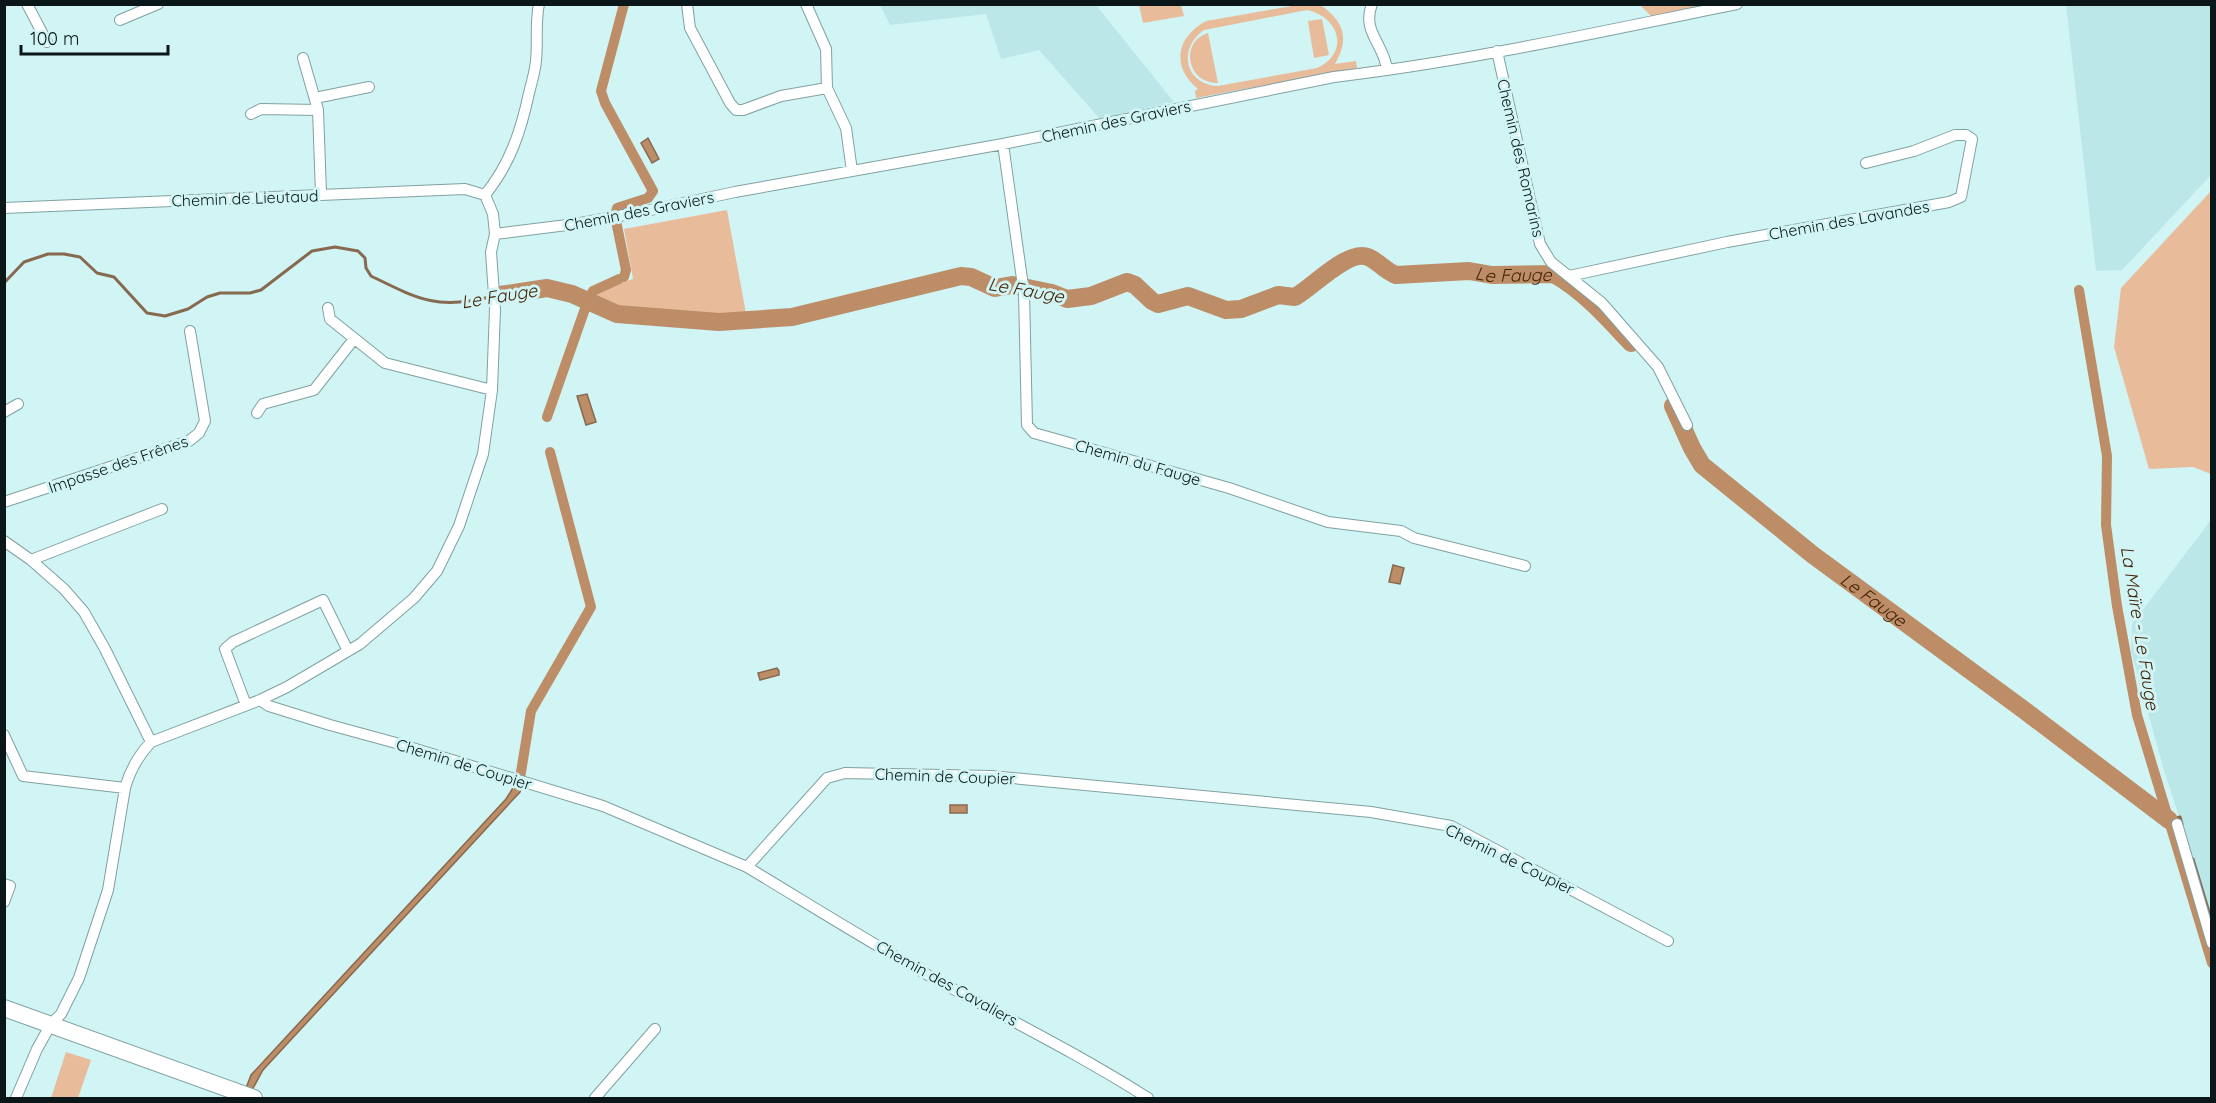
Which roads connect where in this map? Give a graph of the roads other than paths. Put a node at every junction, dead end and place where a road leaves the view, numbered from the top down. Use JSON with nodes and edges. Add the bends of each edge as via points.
{"nodes":[{"id":1,"x":27,"y":4,"type":"edge"},
{"id":2,"x":158,"y":4,"type":"edge"},
{"id":3,"x":539,"y":4,"type":"edge"},
{"id":4,"x":687,"y":4,"type":"edge"},
{"id":5,"x":806,"y":4,"type":"edge"},
{"id":6,"x":1372,"y":4,"type":"edge"},
{"id":7,"x":1737,"y":4,"type":"edge"},
{"id":8,"x":120,"y":20,"type":"dead end"},
{"id":9,"x":47,"y":42,"type":"dead end"},
{"id":10,"x":1497,"y":51,"type":"junction"},
{"id":11,"x":303,"y":58,"type":"dead end"},
{"id":12,"x":1387,"y":70,"type":"junction"},
{"id":13,"x":369,"y":87,"type":"dead end"},
{"id":14,"x":827,"y":88,"type":"junction"},
{"id":15,"x":315,"y":98,"type":"junction"},
{"id":16,"x":318,"y":110,"type":"junction"},
{"id":17,"x":251,"y":114,"type":"dead end"},
{"id":18,"x":1003,"y":144,"type":"junction"},
{"id":19,"x":1866,"y":163,"type":"dead end"},
{"id":20,"x":852,"y":171,"type":"junction"},
{"id":21,"x":321,"y":194,"type":"junction"},
{"id":22,"x":485,"y":195,"type":"junction"},
{"id":23,"x":4,"y":208,"type":"edge"},
{"id":24,"x":495,"y":234,"type":"junction"},
{"id":25,"x":1569,"y":276,"type":"junction"},
{"id":26,"x":327,"y":308,"type":"dead end"},
{"id":27,"x":190,"y":331,"type":"dead end"},
{"id":28,"x":354,"y":339,"type":"junction"},
{"id":29,"x":492,"y":390,"type":"junction"},
{"id":30,"x":18,"y":404,"type":"dead end"},
{"id":31,"x":4,"y":412,"type":"edge"},
{"id":32,"x":257,"y":413,"type":"dead end"},
{"id":33,"x":1687,"y":425,"type":"dead end"},
{"id":34,"x":4,"y":502,"type":"edge"},
{"id":35,"x":162,"y":508,"type":"dead end"},
{"id":36,"x":4,"y":541,"type":"edge"},
{"id":37,"x":31,"y":560,"type":"junction"},
{"id":38,"x":1525,"y":566,"type":"dead end"},
{"id":39,"x":348,"y":651,"type":"junction"},
{"id":40,"x":260,"y":700,"type":"junction"},
{"id":41,"x":246,"y":705,"type":"junction"},
{"id":42,"x":4,"y":735,"type":"edge"},
{"id":43,"x":151,"y":742,"type":"junction"},
{"id":44,"x":125,"y":788,"type":"junction"},
{"id":45,"x":2177,"y":824,"type":"dead end"},
{"id":46,"x":747,"y":867,"type":"junction"},
{"id":47,"x":4,"y":884,"type":"edge"},
{"id":48,"x":4,"y":902,"type":"edge"},
{"id":49,"x":1668,"y":941,"type":"dead end"},
{"id":50,"x":2211,"y":943,"type":"edge"},
{"id":51,"x":4,"y":1008,"type":"edge"},
{"id":52,"x":51,"y":1024,"type":"junction"},
{"id":53,"x":655,"y":1029,"type":"dead end"},
{"id":54,"x":16,"y":1098,"type":"edge"},
{"id":55,"x":254,"y":1098,"type":"edge"},
{"id":56,"x":595,"y":1098,"type":"edge"},
{"id":57,"x":1148,"y":1098,"type":"edge"}],
"edges":[{"from":1,"to":9,"type":"street"},
{"from":2,"to":8,"type":"street"},
{"from":3,"to":22,"type":"street","via":[[536,62],[521,128],[513,150]]},
{"from":4,"to":14,"type":"street","via":[[690,28],[736,110],[781,96]]},
{"from":5,"to":14,"type":"street","via":[[826,49]]},
{"from":6,"to":12,"type":"street","via":[[1368,24]]},
{"from":7,"to":10,"type":"street","name":"Chemin des Graviers"},
{"from":10,"to":12,"type":"street","name":"Chemin des Graviers"},
{"from":10,"to":25,"type":"street","name":"Chemin des Romarins","via":[[1540,244],[1551,262]]},
{"from":11,"to":15,"type":"street"},
{"from":12,"to":18,"type":"street","name":"Chemin des Graviers","via":[[1334,77]]},
{"from":13,"to":15,"type":"street"},
{"from":14,"to":20,"type":"street","via":[[846,128]]},
{"from":15,"to":16,"type":"street"},
{"from":16,"to":17,"type":"street","via":[[261,109]]},
{"from":16,"to":21,"type":"street"},
{"from":18,"to":20,"type":"street","name":"Chemin des Graviers"},
{"from":18,"to":38,"type":"street","name":"Chemin du Fauge","via":[[1024,288],[1027,425],[1034,433],[1229,488],[1328,522],[1401,531],[1414,538]]},
{"from":19,"to":25,"type":"street","name":"Chemin des Lavandes","via":[[1914,152],[1955,135],[1972,139],[1961,197],[1949,202],[1727,242]]},
{"from":20,"to":24,"type":"street","name":"Chemin des Graviers","via":[[574,224]]},
{"from":21,"to":22,"type":"street","name":"Chemin de Lieutaud","via":[[465,189]]},
{"from":21,"to":23,"type":"street","name":"Chemin de Lieutaud"},
{"from":22,"to":24,"type":"street","via":[[493,214]]},
{"from":24,"to":29,"type":"street","via":[[491,252],[495,309]]},
{"from":25,"to":33,"type":"street","name":"Chemin des Romarins","via":[[1602,303],[1658,367]]},
{"from":26,"to":28,"type":"street","via":[[330,319]]},
{"from":27,"to":34,"type":"street","name":"Impasse des Frênes","via":[[205,421],[199,433],[189,441]]},
{"from":28,"to":29,"type":"street","via":[[385,363]]},
{"from":28,"to":32,"type":"street","via":[[314,390],[263,405]]},
{"from":29,"to":39,"type":"street","via":[[483,454],[459,526],[437,571],[414,598]]},
{"from":30,"to":31,"type":"street"},
{"from":35,"to":37,"type":"street"},
{"from":36,"to":37,"type":"street"},
{"from":37,"to":43,"type":"street","via":[[84,612]]},
{"from":39,"to":40,"type":"street"},
{"from":39,"to":41,"type":"street","via":[[323,600],[233,642],[225,649]]},
{"from":40,"to":41,"type":"street"},
{"from":40,"to":46,"type":"street","name":"Chemin de Coupier","via":[[330,725],[603,806]]},
{"from":41,"to":43,"type":"street"},
{"from":42,"to":44,"type":"street","via":[[23,776]]},
{"from":43,"to":44,"type":"street","via":[[130,772]]},
{"from":44,"to":52,"type":"street","via":[[108,890],[79,978],[61,1014]]},
{"from":45,"to":50,"type":"street"},
{"from":46,"to":49,"type":"street","name":"Chemin de Coupier","via":[[827,778],[845,773],[991,776],[1371,812],[1452,826]]},
{"from":46,"to":57,"type":"street","name":"Chemin des Cavaliers","via":[[942,983]]},
{"from":47,"to":48,"type":"street","via":[[10,886]]},
{"from":51,"to":52,"type":"main road"},
{"from":52,"to":54,"type":"street"},
{"from":52,"to":55,"type":"main road"},
{"from":53,"to":56,"type":"street"}]}
